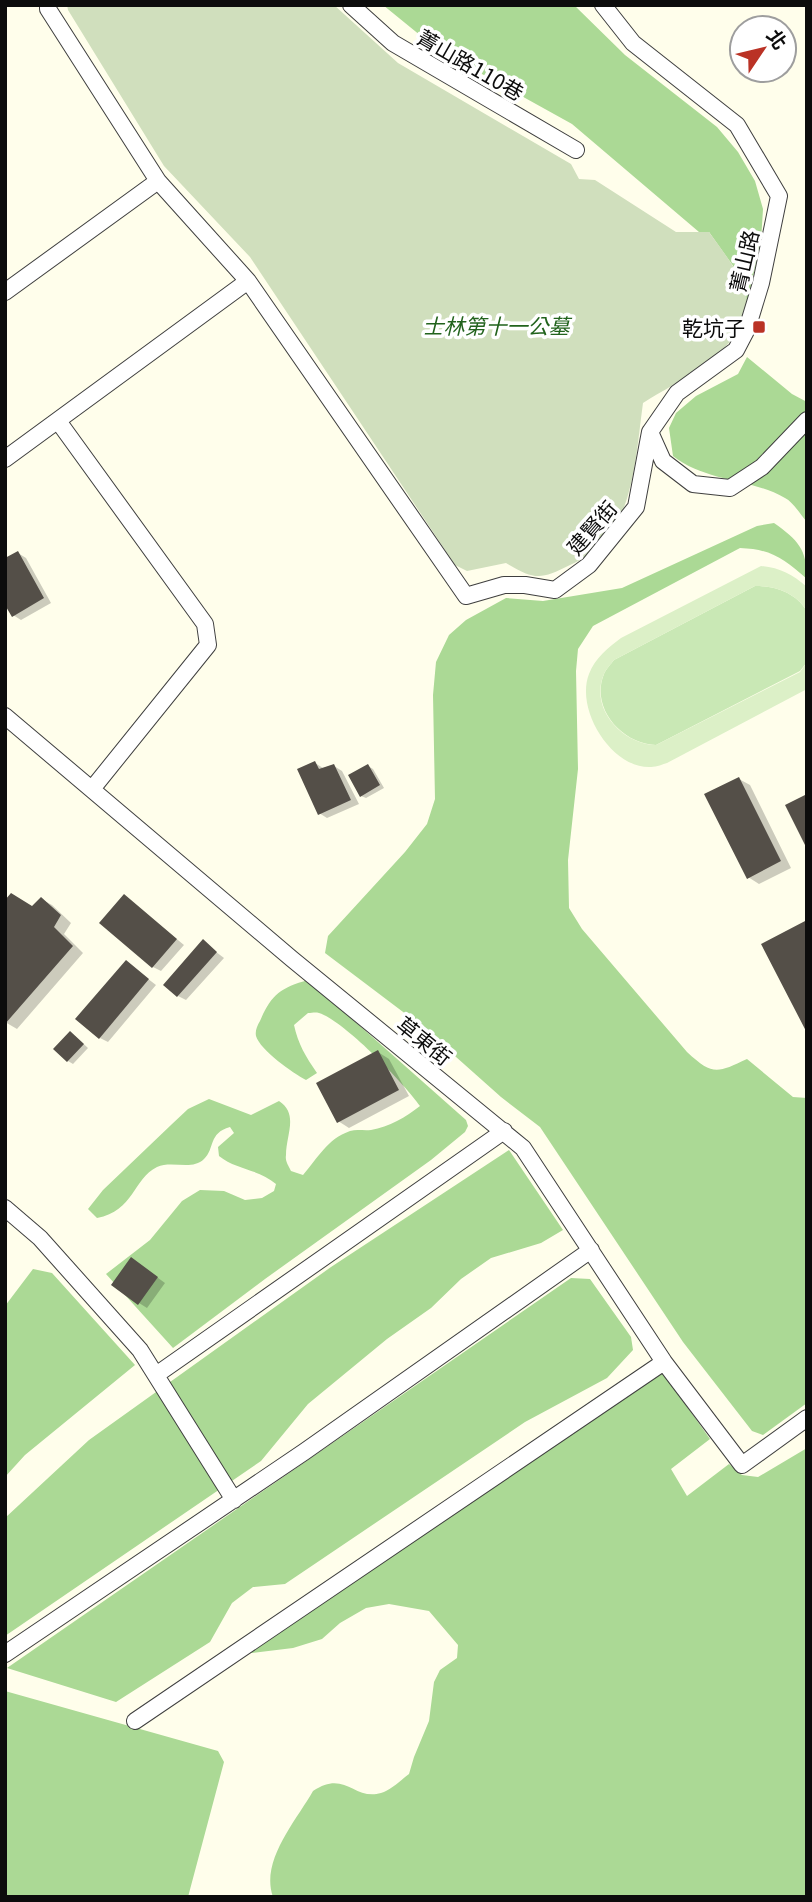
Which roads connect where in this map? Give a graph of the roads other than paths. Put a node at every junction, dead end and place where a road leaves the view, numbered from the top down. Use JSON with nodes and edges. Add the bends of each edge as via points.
{"nodes":[{"id":1,"x":48,"y":5,"type":"edge"},
{"id":2,"x":351,"y":5,"type":"edge"},
{"id":3,"x":603,"y":5,"type":"edge"},
{"id":4,"x":576,"y":150,"type":"dead end"},
{"id":5,"x":158,"y":181,"type":"junction"},
{"id":6,"x":248,"y":281,"type":"junction"},
{"id":7,"x":5,"y":292,"type":"edge"},
{"id":8,"x":807,"y":420,"type":"edge"},
{"id":9,"x":58,"y":421,"type":"junction"},
{"id":10,"x":650,"y":432,"type":"junction"},
{"id":11,"x":5,"y":459,"type":"edge"},
{"id":12,"x":5,"y":716,"type":"edge"},
{"id":13,"x":92,"y":789,"type":"junction"},
{"id":14,"x":504,"y":1131,"type":"junction"},
{"id":15,"x":5,"y":1208,"type":"edge"},
{"id":16,"x":591,"y":1250,"type":"junction"},
{"id":17,"x":664,"y":1362,"type":"junction"},
{"id":18,"x":156,"y":1376,"type":"junction"},
{"id":19,"x":807,"y":1418,"type":"edge"},
{"id":20,"x":234,"y":1500,"type":"junction"},
{"id":21,"x":5,"y":1654,"type":"edge"},
{"id":22,"x":135,"y":1721,"type":"dead end"}],
"edges":[{"from":1,"to":5,"type":"street"},
{"from":2,"to":4,"type":"street","name":"菁山路110巷","via":[[393,43]]},
{"from":3,"to":10,"type":"street","name":"菁山路","via":[[633,43],[737,125],[779,196],[761,284],[736,350],[677,393]]},
{"from":5,"to":6,"type":"street"},
{"from":5,"to":7,"type":"street"},
{"from":6,"to":9,"type":"street"},
{"from":6,"to":10,"type":"street","name":"建賢街","via":[[466,596],[503,586],[555,590],[589,565],[636,507]]},
{"from":8,"to":10,"type":"street","via":[[762,467],[730,488],[693,484],[663,461]]},
{"from":9,"to":11,"type":"street"},
{"from":9,"to":13,"type":"street","via":[[205,624],[208,645]]},
{"from":12,"to":13,"type":"street","name":"草東街"},
{"from":13,"to":14,"type":"street","name":"草東街"},
{"from":14,"to":16,"type":"street","name":"草東街","via":[[523,1148]]},
{"from":14,"to":18,"type":"street"},
{"from":15,"to":18,"type":"street","via":[[82,1284],[140,1350]]},
{"from":16,"to":17,"type":"street","name":"草東街"},
{"from":16,"to":20,"type":"street"},
{"from":17,"to":19,"type":"street","name":"草東街","via":[[742,1465]]},
{"from":17,"to":22,"type":"street"},
{"from":18,"to":20,"type":"street"},
{"from":20,"to":21,"type":"street"}]}
